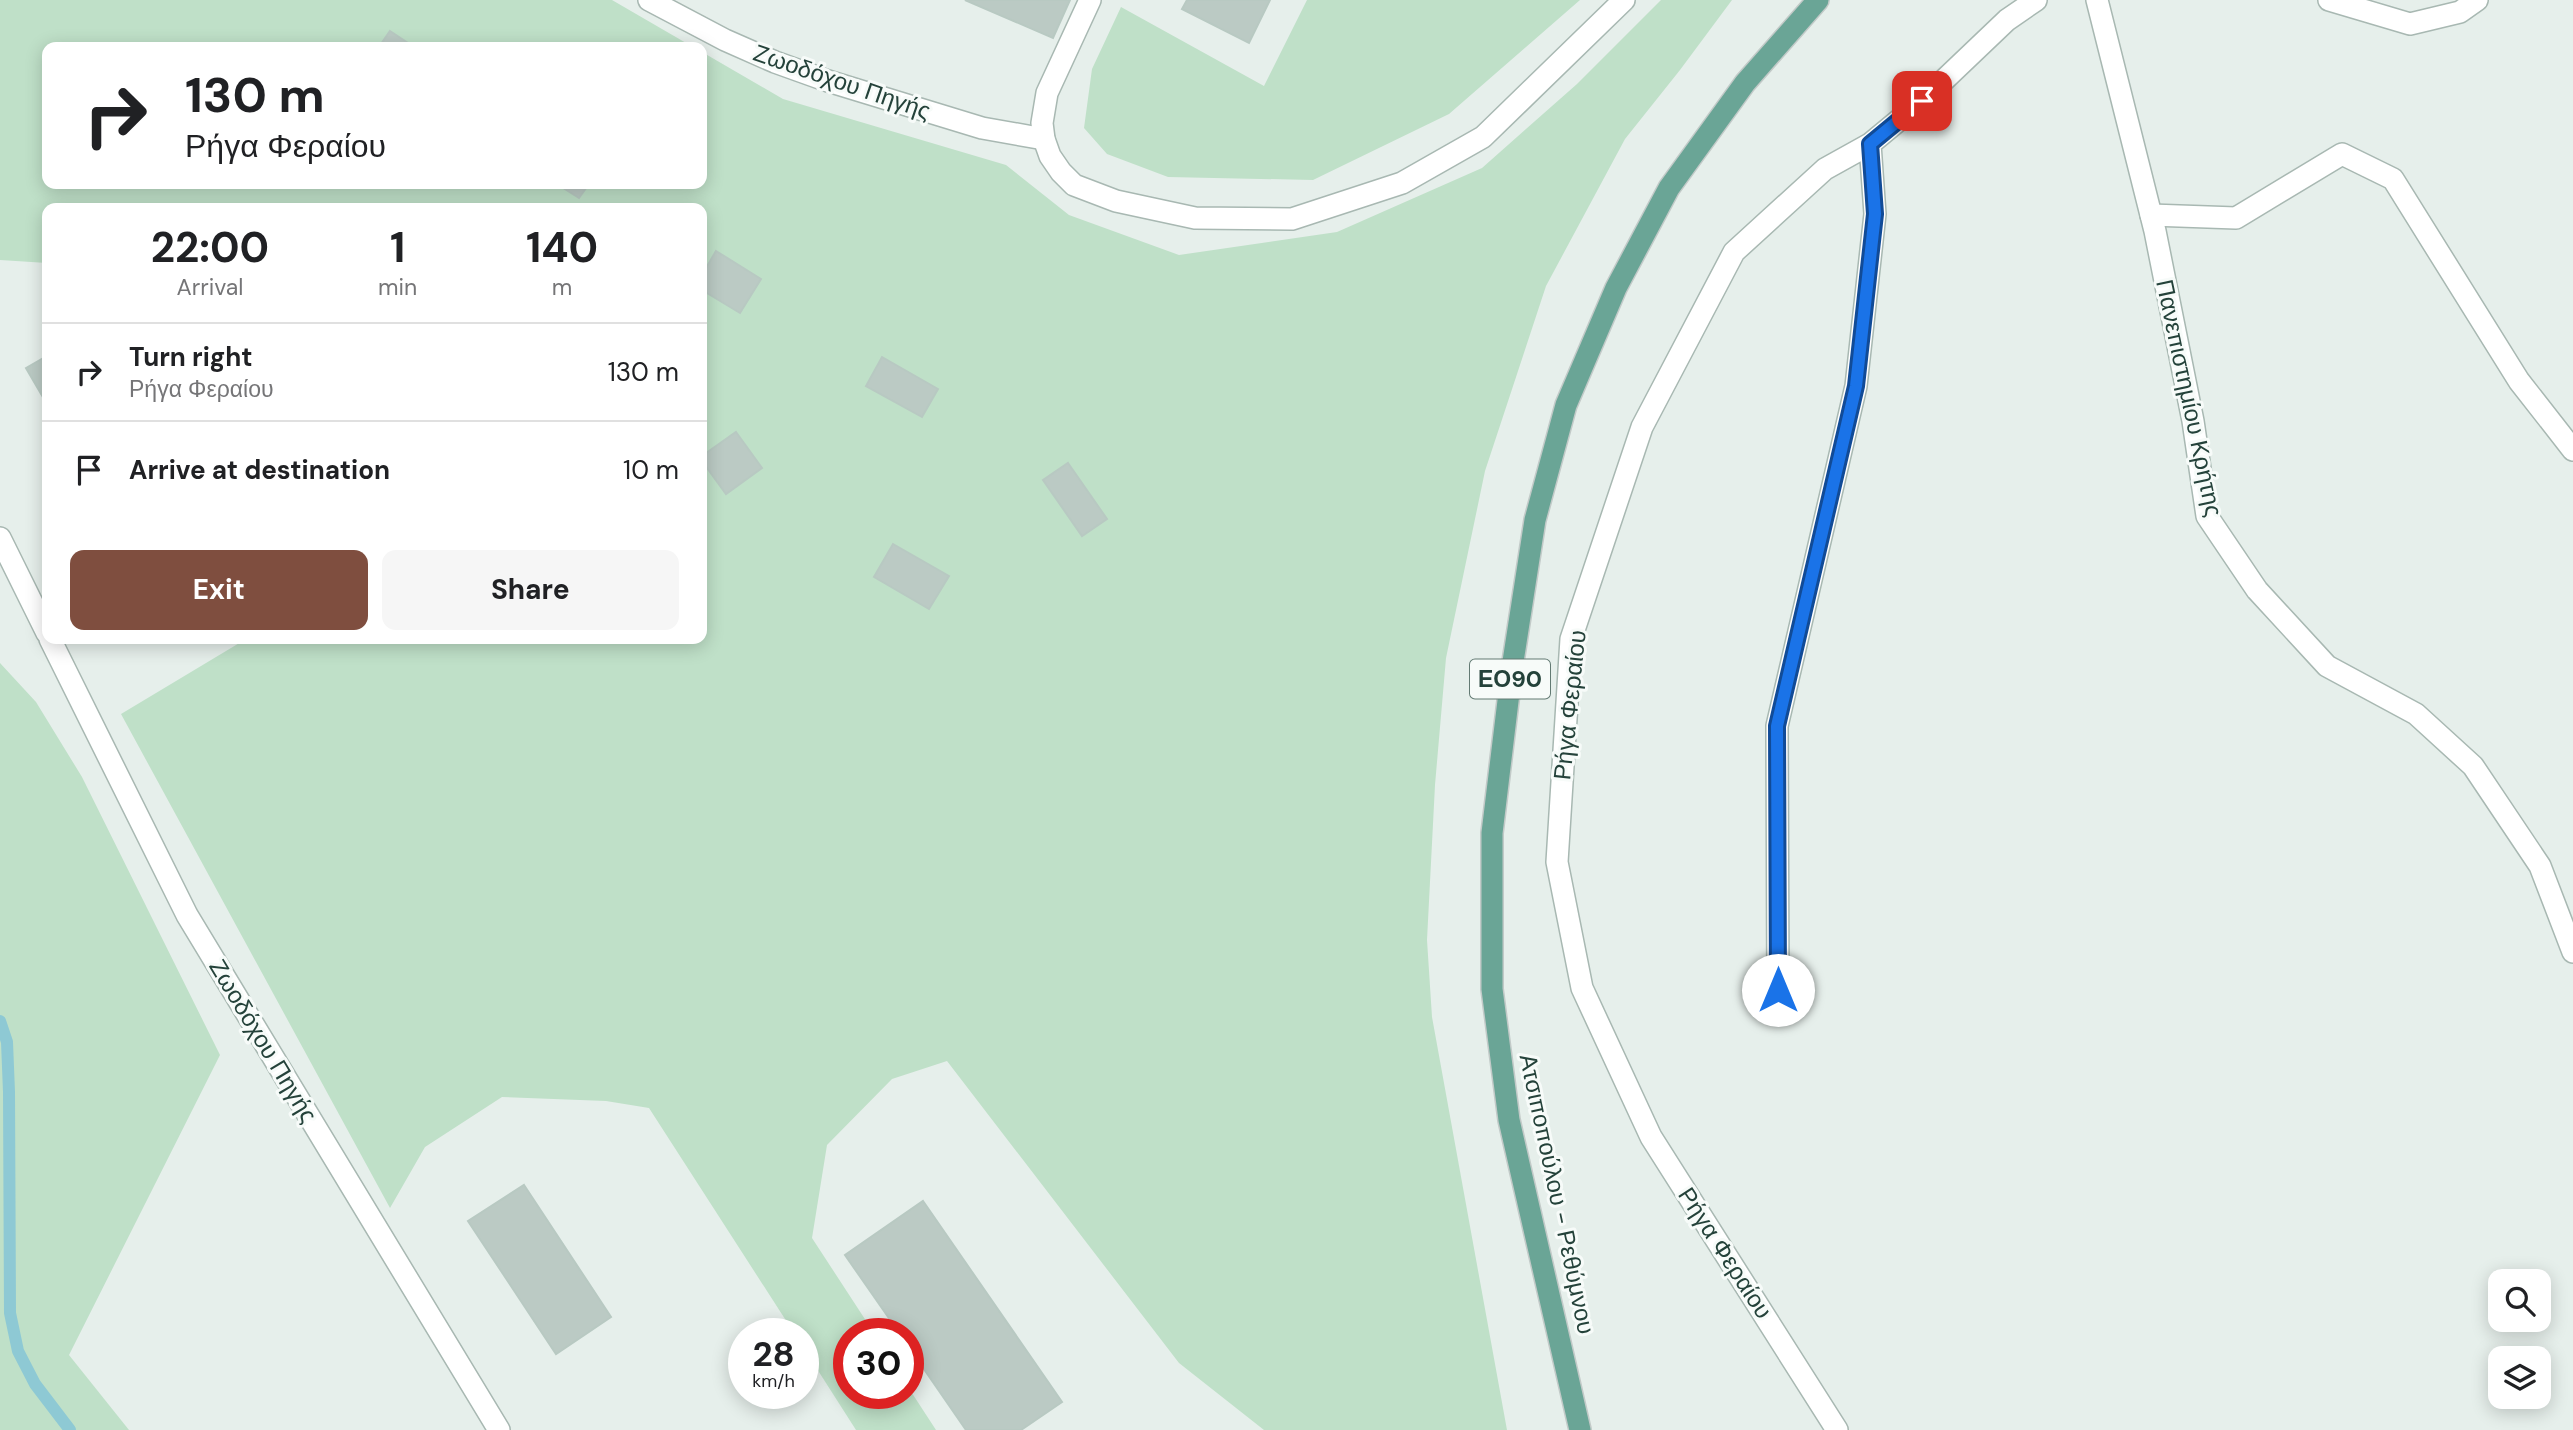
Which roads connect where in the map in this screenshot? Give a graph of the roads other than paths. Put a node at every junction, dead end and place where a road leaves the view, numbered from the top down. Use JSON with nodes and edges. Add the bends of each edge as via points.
{"nodes":[{"id":1,"x":649,"y":0,"type":"edge"},
{"id":2,"x":1090,"y":0,"type":"edge"},
{"id":3,"x":1625,"y":0,"type":"edge"},
{"id":4,"x":1818,"y":0,"type":"edge"},
{"id":5,"x":2036,"y":0,"type":"edge"},
{"id":6,"x":2097,"y":0,"type":"edge"},
{"id":7,"x":2329,"y":0,"type":"edge"},
{"id":8,"x":2477,"y":0,"type":"edge"},
{"id":9,"x":1044,"y":138,"type":"junction"},
{"id":10,"x":1870,"y":144,"type":"junction"},
{"id":11,"x":2151,"y":215,"type":"junction"},
{"id":12,"x":2573,"y":450,"type":"edge"},
{"id":13,"x":0,"y":538,"type":"edge"},
{"id":14,"x":42,"y":623,"type":"edge"},
{"id":15,"x":52,"y":644,"type":"edge"},
{"id":16,"x":2573,"y":952,"type":"edge"},
{"id":17,"x":1778,"y":990,"type":"dead end"},
{"id":18,"x":499,"y":1430,"type":"edge"},
{"id":19,"x":1580,"y":1430,"type":"edge"},
{"id":20,"x":1837,"y":1430,"type":"edge"}],
"edges":[{"from":1,"to":9,"type":"street","name":"Ζωοδόχου Πηγής","via":[[725,40],[828,81],[982,128]]},
{"from":2,"to":9,"type":"street","via":[[1047,93]]},
{"from":3,"to":9,"type":"street","via":[[1483,137],[1402,183],[1292,219],[1195,218],[1116,201],[1074,185],[1060,172]]},
{"from":4,"to":19,"type":"main road","name":"Ατσιποπούλου - Ρεθύμνου","number":"ΕΟ90","via":[[1745,83],[1669,188],[1616,288],[1566,405],[1533,533],[1492,834],[1492,989],[1509,1120]]},
{"from":5,"to":10,"type":"street","name":"Ρήγα Φεραίου","via":[[2007,20]]},
{"from":6,"to":11,"type":"street","name":"Πανεπιστημίου Κρήτης"},
{"from":7,"to":8,"type":"street","via":[[2410,24],[2460,12]]},
{"from":10,"to":17,"type":"street","via":[[1875,214],[1856,386],[1777,726]]},
{"from":10,"to":20,"type":"street","name":"Ρήγα Φεραίου","via":[[1825,169],[1734,252],[1642,427],[1571,639],[1557,862],[1582,988],[1651,1137]]},
{"from":11,"to":12,"type":"street","via":[[2236,218],[2342,154],[2393,179],[2519,381]]},
{"from":11,"to":16,"type":"street","name":"Πανεπιστημίου Κρήτης","via":[[2193,421],[2207,516],[2257,590],[2327,666],[2416,714],[2473,766],[2540,866]]},
{"from":13,"to":14,"type":"street"},
{"from":15,"to":18,"type":"street","name":"Ζωοδόχου Πηγής","via":[[187,915]]}]}
